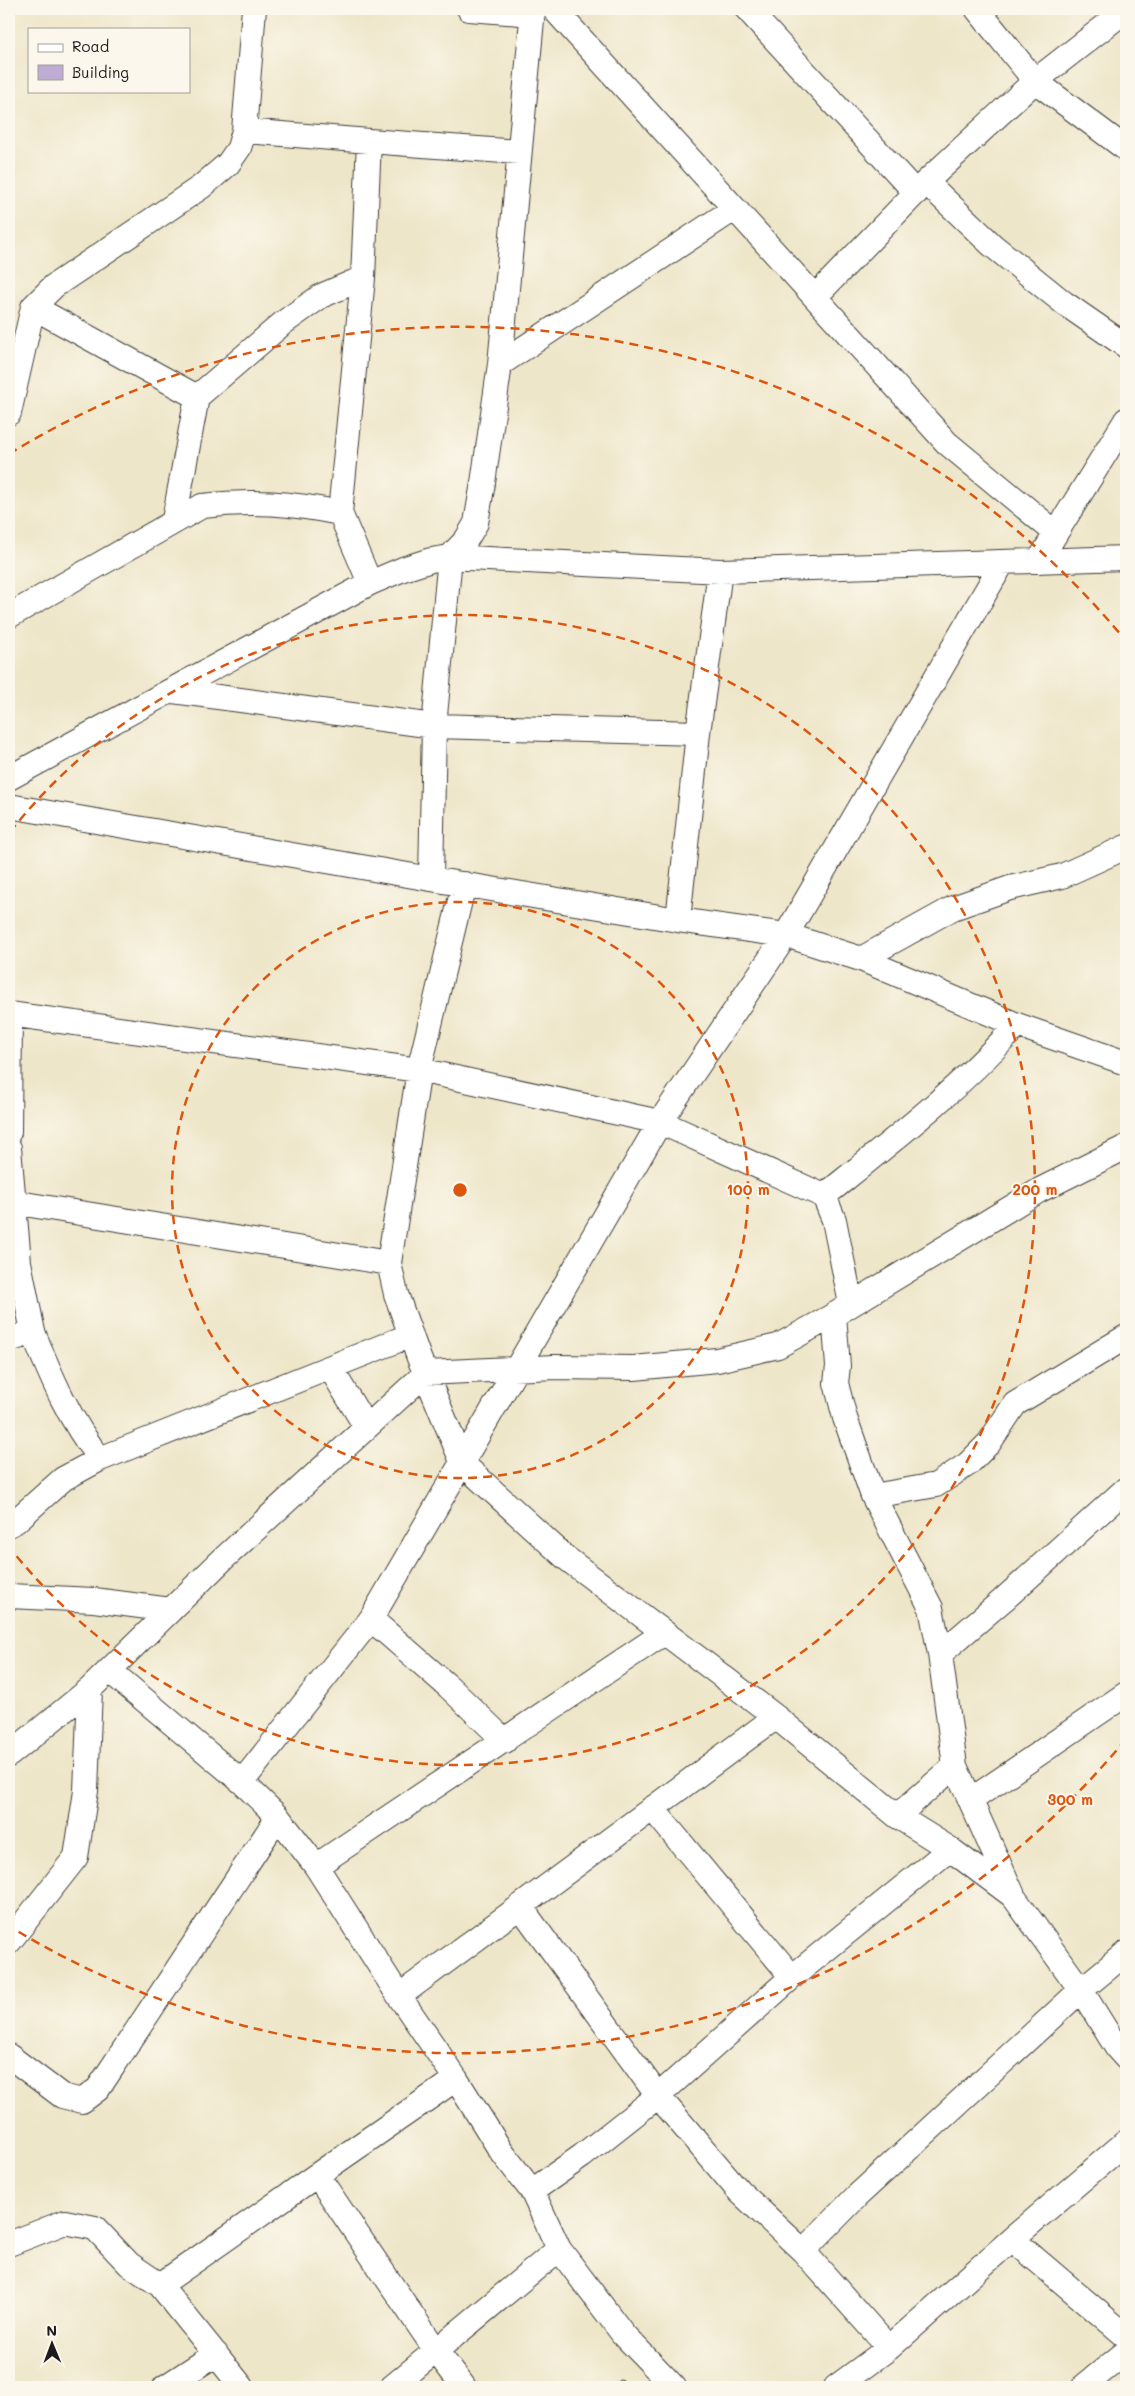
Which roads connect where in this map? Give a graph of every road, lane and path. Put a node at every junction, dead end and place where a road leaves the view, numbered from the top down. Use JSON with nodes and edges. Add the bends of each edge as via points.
{"nodes":[{"id":1,"x":254,"y":9,"type":"edge"},
{"id":2,"x":469,"y":9,"type":"edge"},
{"id":3,"x":747,"y":9,"type":"edge"},
{"id":4,"x":976,"y":9,"type":"edge"},
{"id":5,"x":1126,"y":10,"type":"edge"},
{"id":6,"x":540,"y":11,"type":"edge"},
{"id":7,"x":1035,"y":81,"type":"junction"},
{"id":8,"x":244,"y":131,"type":"junction"},
{"id":9,"x":369,"y":142,"type":"junction"},
{"id":10,"x":1126,"y":149,"type":"edge"},
{"id":11,"x":518,"y":152,"type":"junction"},
{"id":12,"x":921,"y":187,"type":"junction"},
{"id":13,"x":734,"y":210,"type":"junction"},
{"id":14,"x":363,"y":278,"type":"junction"},
{"id":15,"x":816,"y":296,"type":"junction"},
{"id":16,"x":24,"y":323,"type":"edge"},
{"id":17,"x":1126,"y":346,"type":"edge"},
{"id":18,"x":500,"y":364,"type":"junction"},
{"id":19,"x":197,"y":397,"type":"junction"},
{"id":20,"x":9,"y":413,"type":"edge"},
{"id":21,"x":1126,"y":420,"type":"edge"},
{"id":22,"x":340,"y":513,"type":"junction"},
{"id":23,"x":174,"y":520,"type":"junction"},
{"id":24,"x":1056,"y":534,"type":"junction"},
{"id":25,"x":450,"y":557,"type":"junction"},
{"id":26,"x":1126,"y":558,"type":"edge"},
{"id":27,"x":1039,"y":561,"type":"junction"},
{"id":28,"x":1003,"y":562,"type":"junction"},
{"id":29,"x":720,"y":571,"type":"junction"},
{"id":30,"x":370,"y":583,"type":"junction"},
{"id":31,"x":9,"y":616,"type":"edge"},
{"id":32,"x":173,"y":690,"type":"junction"},
{"id":33,"x":434,"y":726,"type":"junction"},
{"id":34,"x":698,"y":733,"type":"junction"},
{"id":35,"x":9,"y":778,"type":"edge"},
{"id":36,"x":9,"y":806,"type":"edge"},
{"id":37,"x":1126,"y":847,"type":"edge"},
{"id":38,"x":431,"y":879,"type":"junction"},
{"id":39,"x":464,"y":884,"type":"junction"},
{"id":40,"x":678,"y":920,"type":"junction"},
{"id":41,"x":786,"y":935,"type":"junction"},
{"id":42,"x":860,"y":959,"type":"junction"},
{"id":43,"x":10,"y":1014,"type":"edge"},
{"id":44,"x":1017,"y":1025,"type":"junction"},
{"id":45,"x":1126,"y":1063,"type":"edge"},
{"id":46,"x":419,"y":1070,"type":"junction"},
{"id":47,"x":660,"y":1122,"type":"junction"},
{"id":48,"x":9,"y":1132,"type":"edge"},
{"id":49,"x":1126,"y":1147,"type":"edge"},
{"id":50,"x":9,"y":1148,"type":"edge"},
{"id":51,"x":824,"y":1196,"type":"junction"},
{"id":52,"x":12,"y":1202,"type":"junction"},
{"id":53,"x":390,"y":1263,"type":"junction"},
{"id":54,"x":842,"y":1310,"type":"junction"},
{"id":55,"x":33,"y":1332,"type":"junction"},
{"id":56,"x":411,"y":1335,"type":"junction"},
{"id":57,"x":1126,"y":1337,"type":"edge"},
{"id":58,"x":9,"y":1340,"type":"edge"},
{"id":59,"x":331,"y":1369,"type":"junction"},
{"id":60,"x":516,"y":1370,"type":"junction"},
{"id":61,"x":426,"y":1372,"type":"junction"},
{"id":62,"x":366,"y":1427,"type":"junction"},
{"id":63,"x":100,"y":1459,"type":"junction"},
{"id":64,"x":464,"y":1464,"type":"junction"},
{"id":65,"x":1126,"y":1489,"type":"edge"},
{"id":66,"x":872,"y":1496,"type":"junction"},
{"id":67,"x":9,"y":1525,"type":"edge"},
{"id":68,"x":9,"y":1596,"type":"edge"},
{"id":69,"x":172,"y":1610,"type":"junction"},
{"id":70,"x":372,"y":1619,"type":"junction"},
{"id":71,"x":664,"y":1633,"type":"junction"},
{"id":72,"x":940,"y":1654,"type":"junction"},
{"id":73,"x":110,"y":1671,"type":"junction"},
{"id":74,"x":90,"y":1689,"type":"junction"},
{"id":75,"x":1126,"y":1694,"type":"edge"},
{"id":76,"x":776,"y":1717,"type":"junction"},
{"id":77,"x":505,"y":1741,"type":"junction"},
{"id":78,"x":9,"y":1754,"type":"edge"},
{"id":79,"x":955,"y":1766,"type":"junction"},
{"id":80,"x":242,"y":1782,"type":"junction"},
{"id":81,"x":971,"y":1800,"type":"junction"},
{"id":82,"x":652,"y":1808,"type":"junction"},
{"id":83,"x":897,"y":1816,"type":"junction"},
{"id":84,"x":278,"y":1817,"type":"junction"},
{"id":85,"x":950,"y":1849,"type":"junction"},
{"id":86,"x":316,"y":1866,"type":"junction"},
{"id":87,"x":1013,"y":1896,"type":"junction"},
{"id":88,"x":520,"y":1906,"type":"junction"},
{"id":89,"x":9,"y":1942,"type":"edge"},
{"id":90,"x":1126,"y":1953,"type":"edge"},
{"id":91,"x":792,"y":1977,"type":"junction"},
{"id":92,"x":1081,"y":1990,"type":"junction"},
{"id":93,"x":399,"y":1996,"type":"junction"},
{"id":94,"x":9,"y":2056,"type":"edge"},
{"id":95,"x":1126,"y":2058,"type":"edge"},
{"id":96,"x":456,"y":2079,"type":"junction"},
{"id":97,"x":658,"y":2096,"type":"junction"},
{"id":98,"x":1126,"y":2142,"type":"edge"},
{"id":99,"x":318,"y":2175,"type":"junction"},
{"id":100,"x":532,"y":2191,"type":"junction"},
{"id":101,"x":1012,"y":2239,"type":"junction"},
{"id":102,"x":9,"y":2244,"type":"edge"},
{"id":103,"x":559,"y":2249,"type":"junction"},
{"id":104,"x":803,"y":2251,"type":"junction"},
{"id":105,"x":160,"y":2285,"type":"junction"},
{"id":106,"x":1123,"y":2327,"type":"edge"},
{"id":107,"x":890,"y":2348,"type":"junction"},
{"id":108,"x":437,"y":2352,"type":"junction"},
{"id":109,"x":1126,"y":2352,"type":"edge"},
{"id":110,"x":216,"y":2354,"type":"junction"},
{"id":111,"x":166,"y":2387,"type":"edge"},
{"id":112,"x":242,"y":2387,"type":"edge"},
{"id":113,"x":392,"y":2387,"type":"edge"},
{"id":114,"x":464,"y":2387,"type":"edge"},
{"id":115,"x":674,"y":2387,"type":"edge"},
{"id":116,"x":836,"y":2387,"type":"edge"},
{"id":117,"x":1083,"y":2387,"type":"edge"}],
"edges":[{"from":1,"to":8,"type":"street"},
{"from":2,"to":6,"type":"street"},
{"from":3,"to":12,"type":"street"},
{"from":4,"to":7,"type":"street"},
{"from":5,"to":7,"type":"street"},
{"from":6,"to":11,"type":"street"},
{"from":6,"to":13,"type":"street"},
{"from":7,"to":10,"type":"street"},
{"from":7,"to":12,"type":"street"},
{"from":8,"to":9,"type":"street"},
{"from":8,"to":16,"type":"street","via":[[239,148],[228,164],[201,187],[54,286]]},
{"from":9,"to":11,"type":"street"},
{"from":9,"to":14,"type":"street"},
{"from":11,"to":18,"type":"street"},
{"from":12,"to":15,"type":"street"},
{"from":12,"to":17,"type":"street","via":[[1064,303]]},
{"from":13,"to":15,"type":"street"},
{"from":13,"to":18,"type":"street"},
{"from":14,"to":19,"type":"street","via":[[321,296],[282,323]]},
{"from":14,"to":22,"type":"street"},
{"from":15,"to":24,"type":"street","via":[[947,443]]},
{"from":16,"to":19,"type":"street"},
{"from":16,"to":20,"type":"street"},
{"from":18,"to":25,"type":"street","via":[[476,522],[466,540]]},
{"from":19,"to":23,"type":"street"},
{"from":21,"to":24,"type":"street"},
{"from":22,"to":23,"type":"street","via":[[299,504],[238,502],[202,506]]},
{"from":22,"to":30,"type":"street"},
{"from":23,"to":31,"type":"street"},
{"from":24,"to":27,"type":"street"},
{"from":25,"to":29,"type":"street"},
{"from":25,"to":30,"type":"street","via":[[403,569]]},
{"from":25,"to":33,"type":"street"},
{"from":26,"to":27,"type":"street"},
{"from":27,"to":28,"type":"street"},
{"from":28,"to":29,"type":"street"},
{"from":28,"to":41,"type":"street"},
{"from":29,"to":34,"type":"street"},
{"from":30,"to":32,"type":"street"},
{"from":32,"to":33,"type":"street"},
{"from":32,"to":35,"type":"street"},
{"from":33,"to":34,"type":"street"},
{"from":33,"to":38,"type":"street"},
{"from":34,"to":40,"type":"street"},
{"from":36,"to":38,"type":"street"},
{"from":37,"to":42,"type":"street","via":[[1062,876],[1010,888],[953,908]]},
{"from":38,"to":39,"type":"street"},
{"from":39,"to":40,"type":"street"},
{"from":39,"to":46,"type":"street"},
{"from":40,"to":41,"type":"street"},
{"from":41,"to":42,"type":"street"},
{"from":41,"to":47,"type":"street"},
{"from":42,"to":44,"type":"street"},
{"from":43,"to":46,"type":"street"},
{"from":43,"to":48,"type":"street"},
{"from":44,"to":45,"type":"street"},
{"from":44,"to":51,"type":"street","via":[[983,1062],[908,1129]]},
{"from":46,"to":47,"type":"street"},
{"from":46,"to":53,"type":"street"},
{"from":47,"to":51,"type":"street"},
{"from":47,"to":60,"type":"street"},
{"from":49,"to":54,"type":"street","via":[[1040,1190]]},
{"from":50,"to":52,"type":"street"},
{"from":51,"to":54,"type":"street","via":[[834,1220]]},
{"from":52,"to":53,"type":"street"},
{"from":52,"to":55,"type":"street","via":[[19,1262]]},
{"from":53,"to":56,"type":"street","via":[[396,1294]]},
{"from":54,"to":60,"type":"street","via":[[778,1346],[717,1360],[634,1368]]},
{"from":54,"to":66,"type":"street","via":[[836,1383]]},
{"from":55,"to":58,"type":"street"},
{"from":55,"to":63,"type":"street","via":[[46,1367],[74,1422]]},
{"from":56,"to":59,"type":"street"},
{"from":56,"to":61,"type":"street"},
{"from":57,"to":66,"type":"street","via":[[1015,1404],[989,1443],[968,1464],[936,1484]]},
{"from":59,"to":62,"type":"street"},
{"from":59,"to":63,"type":"street"},
{"from":60,"to":61,"type":"street"},
{"from":60,"to":64,"type":"street"},
{"from":61,"to":62,"type":"street"},
{"from":61,"to":64,"type":"street"},
{"from":62,"to":69,"type":"street"},
{"from":63,"to":67,"type":"street","via":[[63,1479]]},
{"from":64,"to":70,"type":"street"},
{"from":64,"to":71,"type":"street","via":[[566,1558]]},
{"from":65,"to":72,"type":"street"},
{"from":66,"to":72,"type":"street","via":[[931,1608]]},
{"from":68,"to":69,"type":"street","via":[[94,1600]]},
{"from":69,"to":73,"type":"street"},
{"from":70,"to":77,"type":"street"},
{"from":70,"to":80,"type":"street"},
{"from":71,"to":76,"type":"street"},
{"from":71,"to":77,"type":"street"},
{"from":72,"to":79,"type":"street"},
{"from":73,"to":74,"type":"street"},
{"from":73,"to":80,"type":"street"},
{"from":74,"to":78,"type":"street"},
{"from":74,"to":89,"type":"street","via":[[86,1791],[76,1857]]},
{"from":75,"to":81,"type":"street"},
{"from":76,"to":82,"type":"street"},
{"from":76,"to":83,"type":"street"},
{"from":77,"to":86,"type":"street"},
{"from":79,"to":81,"type":"street"},
{"from":79,"to":83,"type":"street"},
{"from":80,"to":84,"type":"street"},
{"from":81,"to":87,"type":"street"},
{"from":82,"to":88,"type":"street"},
{"from":82,"to":91,"type":"street"},
{"from":83,"to":85,"type":"street"},
{"from":84,"to":86,"type":"street"},
{"from":84,"to":94,"type":"street","via":[[98,2088],[82,2101],[62,2096]]},
{"from":85,"to":87,"type":"street"},
{"from":85,"to":91,"type":"street"},
{"from":86,"to":93,"type":"street"},
{"from":87,"to":92,"type":"street"},
{"from":88,"to":93,"type":"street"},
{"from":88,"to":97,"type":"street"},
{"from":90,"to":92,"type":"street"},
{"from":91,"to":97,"type":"street"},
{"from":92,"to":95,"type":"street"},
{"from":92,"to":104,"type":"street","via":[[857,2196]]},
{"from":93,"to":96,"type":"street"},
{"from":96,"to":99,"type":"street"},
{"from":96,"to":100,"type":"street","via":[[501,2151]]},
{"from":97,"to":100,"type":"street"},
{"from":97,"to":104,"type":"street","via":[[739,2191]]},
{"from":98,"to":101,"type":"street"},
{"from":99,"to":105,"type":"street"},
{"from":99,"to":108,"type":"street"},
{"from":100,"to":103,"type":"street"},
{"from":101,"to":106,"type":"street"},
{"from":101,"to":107,"type":"street"},
{"from":102,"to":105,"type":"street","via":[[65,2222],[95,2228],[129,2264]]},
{"from":103,"to":108,"type":"street"},
{"from":103,"to":115,"type":"street","via":[[623,2334]]},
{"from":104,"to":107,"type":"street"},
{"from":105,"to":110,"type":"street"},
{"from":107,"to":116,"type":"street"},
{"from":108,"to":113,"type":"street"},
{"from":108,"to":114,"type":"street"},
{"from":109,"to":117,"type":"street"},
{"from":110,"to":111,"type":"street"},
{"from":110,"to":112,"type":"street"}]}
